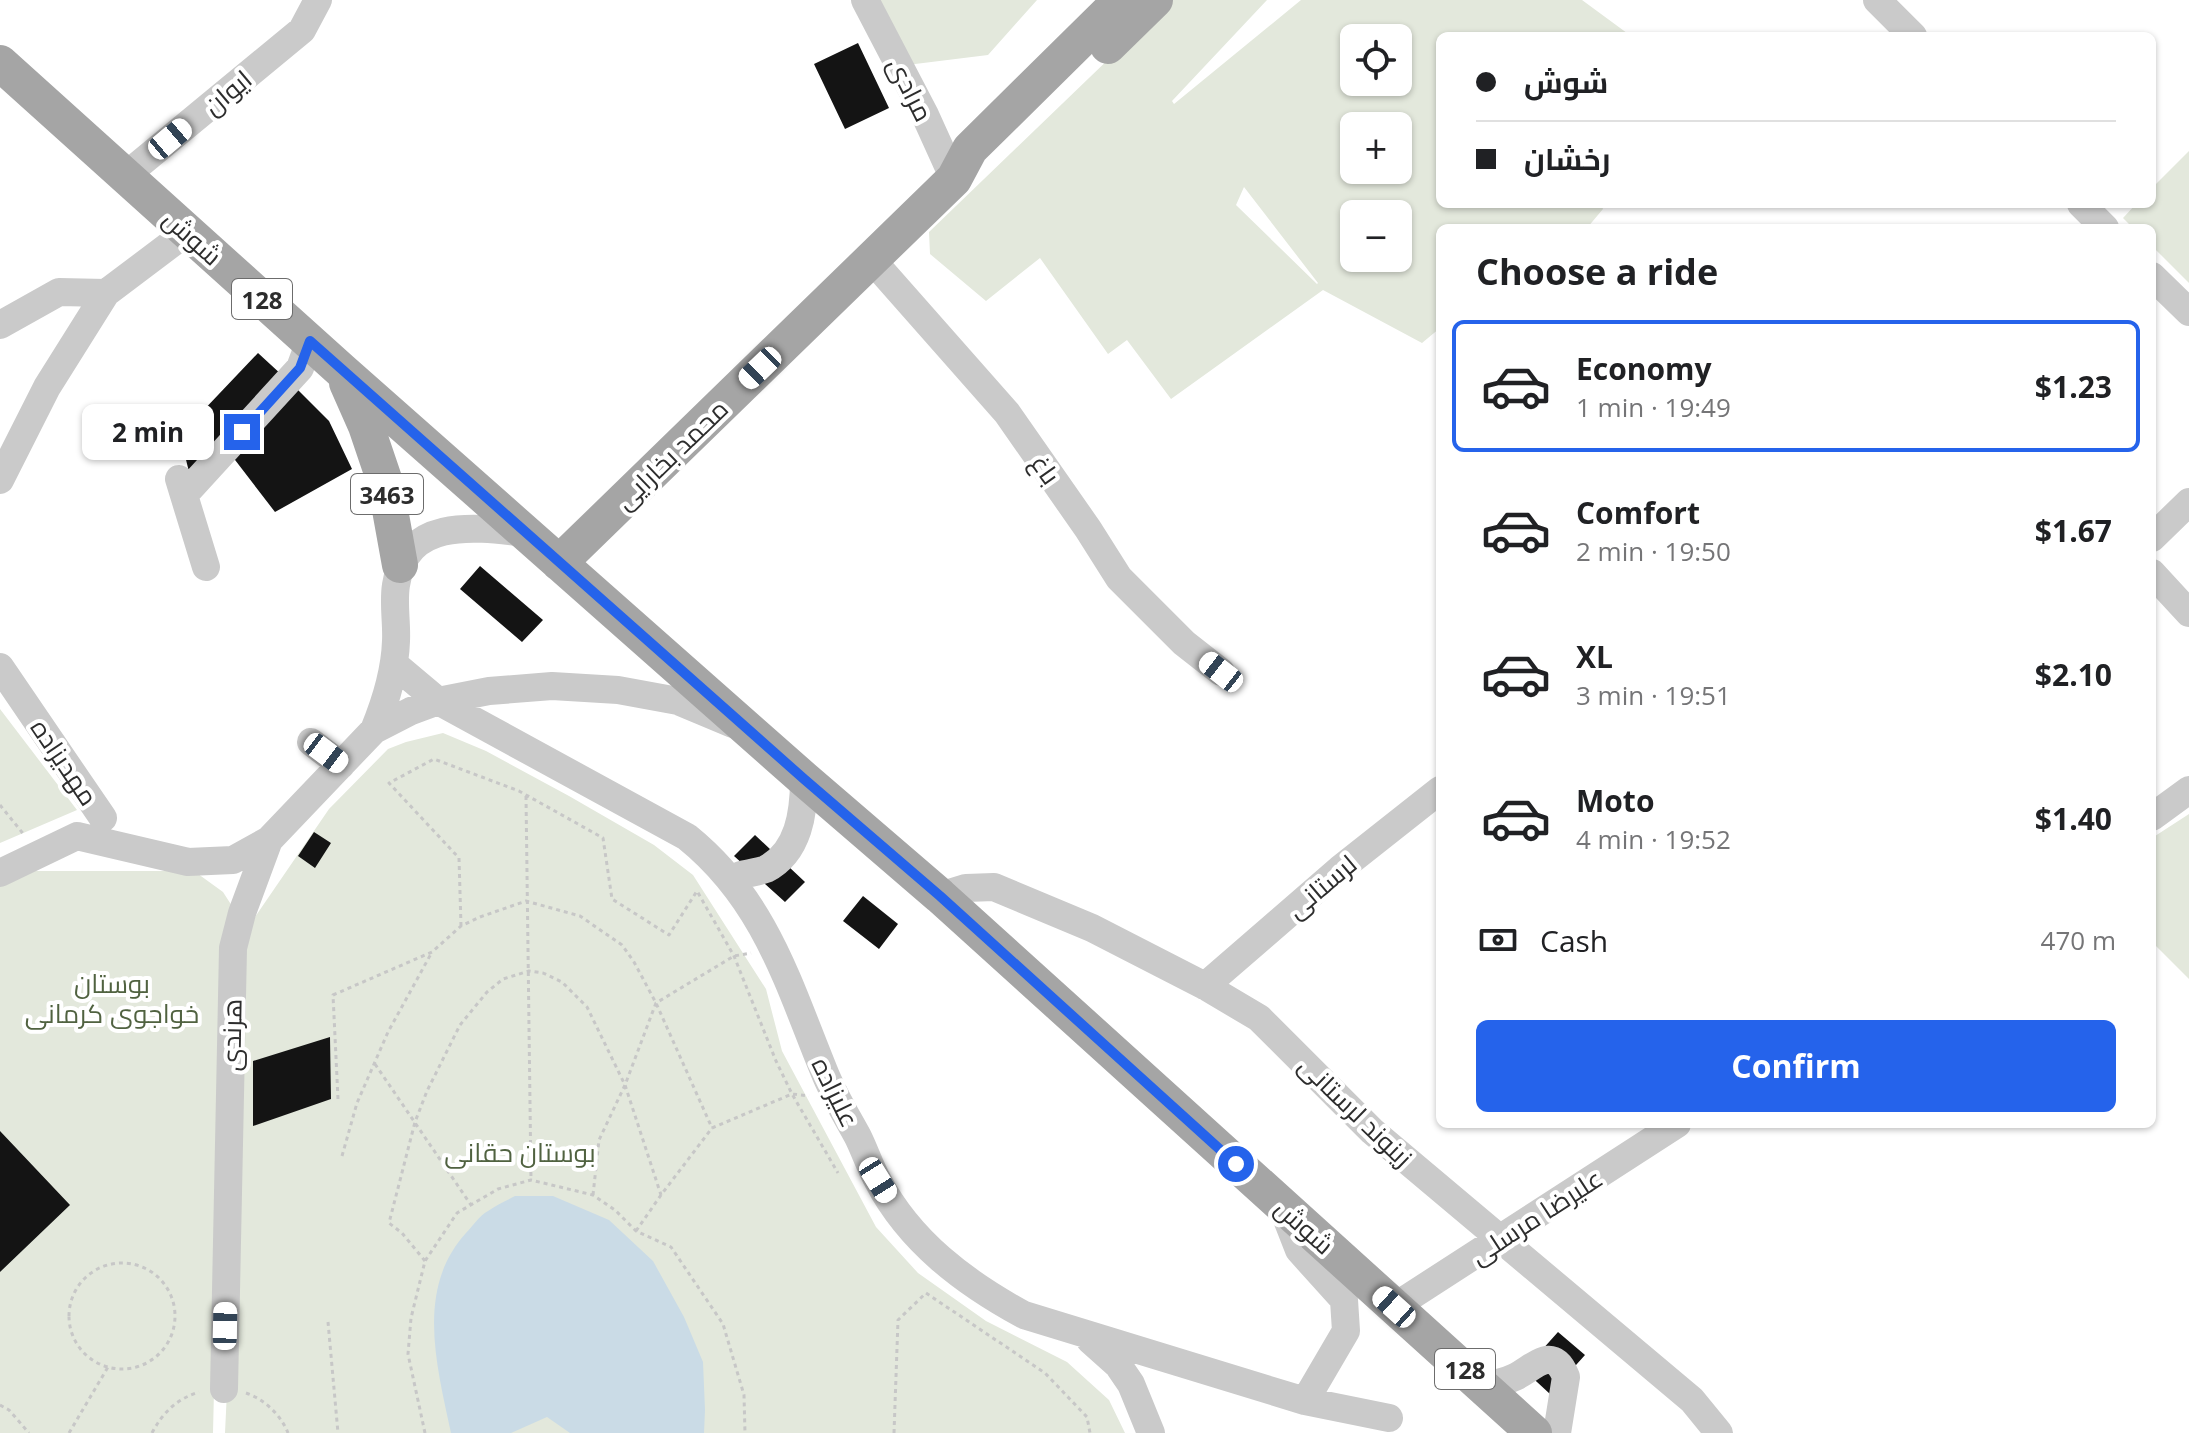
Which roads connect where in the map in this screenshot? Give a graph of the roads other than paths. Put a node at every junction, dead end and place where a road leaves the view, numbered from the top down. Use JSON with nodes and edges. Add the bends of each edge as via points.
{"nodes":[{"id":1,"x":318,"y":0,"type":"edge"},
{"id":2,"x":865,"y":0,"type":"edge"},
{"id":3,"x":1121,"y":0,"type":"edge"},
{"id":4,"x":1155,"y":0,"type":"edge"},
{"id":5,"x":1877,"y":0,"type":"edge"},
{"id":6,"x":1909,"y":32,"type":"edge"},
{"id":7,"x":0,"y":63,"type":"edge"},
{"id":8,"x":125,"y":176,"type":"junction"},
{"id":9,"x":954,"y":179,"type":"junction"},
{"id":10,"x":2085,"y":208,"type":"edge"},
{"id":11,"x":2101,"y":224,"type":"edge"},
{"id":12,"x":187,"y":232,"type":"junction"},
{"id":13,"x":872,"y":260,"type":"junction"},
{"id":14,"x":2156,"y":280,"type":"edge"},
{"id":15,"x":106,"y":293,"type":"junction"},
{"id":16,"x":2189,"y":312,"type":"edge"},
{"id":17,"x":0,"y":325,"type":"edge"},
{"id":18,"x":310,"y":341,"type":"junction"},
{"id":19,"x":342,"y":371,"type":"junction"},
{"id":20,"x":0,"y":480,"type":"edge"},
{"id":21,"x":2189,"y":502,"type":"edge"},
{"id":22,"x":526,"y":533,"type":"junction"},
{"id":23,"x":2156,"y":534,"type":"edge"},
{"id":24,"x":559,"y":563,"type":"junction"},
{"id":25,"x":400,"y":565,"type":"junction"},
{"id":26,"x":206,"y":567,"type":"dead end"},
{"id":27,"x":2156,"y":577,"type":"edge"},
{"id":28,"x":2189,"y":613,"type":"edge"},
{"id":29,"x":394,"y":664,"type":"junction"},
{"id":30,"x":0,"y":667,"type":"edge"},
{"id":31,"x":1221,"y":672,"type":"dead end"},
{"id":32,"x":438,"y":701,"type":"junction"},
{"id":33,"x":374,"y":730,"type":"junction"},
{"id":34,"x":752,"y":732,"type":"junction"},
{"id":35,"x":311,"y":742,"type":"dead end"},
{"id":36,"x":341,"y":765,"type":"junction"},
{"id":37,"x":804,"y":779,"type":"junction"},
{"id":38,"x":1436,"y":793,"type":"edge"},
{"id":39,"x":2188,"y":793,"type":"edge"},
{"id":40,"x":2156,"y":814,"type":"edge"},
{"id":41,"x":103,"y":818,"type":"dead end"},
{"id":42,"x":269,"y":840,"type":"junction"},
{"id":43,"x":0,"y":873,"type":"edge"},
{"id":44,"x":741,"y":875,"type":"dead end"},
{"id":45,"x":940,"y":896,"type":"junction"},
{"id":46,"x":1205,"y":986,"type":"junction"},
{"id":47,"x":1671,"y":1128,"type":"edge"},
{"id":48,"x":1282,"y":1205,"type":"junction"},
{"id":49,"x":1501,"y":1238,"type":"junction"},
{"id":50,"x":1394,"y":1307,"type":"junction"},
{"id":51,"x":1083,"y":1334,"type":"junction"},
{"id":52,"x":1483,"y":1386,"type":"junction"},
{"id":53,"x":224,"y":1389,"type":"dead end"},
{"id":54,"x":1305,"y":1401,"type":"junction"},
{"id":55,"x":1388,"y":1428,"type":"edge"},
{"id":56,"x":1151,"y":1433,"type":"edge"},
{"id":57,"x":1534,"y":1433,"type":"edge"},
{"id":58,"x":1557,"y":1433,"type":"edge"},
{"id":59,"x":1719,"y":1433,"type":"edge"}],
"edges":[{"from":1,"to":8,"type":"street","name":"ایوان","via":[[302,30]]},
{"from":2,"to":9,"type":"street","name":"مرادی"},
{"from":3,"to":9,"type":"main road","name":"محمد بخارایی","via":[[970,149]]},
{"from":4,"to":9,"type":"main road","name":"محمد بخارایی","via":[[984,167]]},
{"from":5,"to":6,"type":"street"},
{"from":7,"to":8,"type":"main road","name":"شوش","number":"128"},
{"from":8,"to":12,"type":"main road","name":"شوش","number":"128"},
{"from":9,"to":13,"type":"main road","name":"محمد بخارایی"},
{"from":10,"to":11,"type":"street"},
{"from":12,"to":15,"type":"street"},
{"from":12,"to":18,"type":"main road","name":"شوش","number":"128"},
{"from":13,"to":24,"type":"main road","name":"محمد بخارایی"},
{"from":13,"to":31,"type":"street","name":"باغ","via":[[1007,413],[1119,578]]},
{"from":14,"to":16,"type":"street"},
{"from":15,"to":17,"type":"street","via":[[59,292]]},
{"from":15,"to":20,"type":"street","via":[[47,387]]},
{"from":18,"to":19,"type":"main road","name":"شوش","number":"128"},
{"from":18,"to":26,"type":"street","via":[[300,368],[181,484]]},
{"from":19,"to":22,"type":"main road","name":"شوش","number":"128"},
{"from":19,"to":25,"type":"main road","number":"3463","via":[[385,482]]},
{"from":21,"to":23,"type":"street"},
{"from":22,"to":24,"type":"main road","name":"شوش","number":"128"},
{"from":22,"to":25,"type":"street","number":"3463","via":[[460,528],[438,533],[424,539]]},
{"from":24,"to":34,"type":"main road","name":"شوش","number":"128"},
{"from":25,"to":29,"type":"street","name":"هرندی","number":"3463"},
{"from":27,"to":28,"type":"street"},
{"from":29,"to":32,"type":"street","name":"علیزاده"},
{"from":29,"to":33,"type":"street","name":"هرندی","number":"3463"},
{"from":30,"to":41,"type":"street","name":"مهدیزاده"},
{"from":32,"to":33,"type":"street","name":"هرندی","number":"3463"},
{"from":32,"to":34,"type":"street","name":"هرندی","number":"3463","via":[[552,686],[618,690],[678,701]]},
{"from":32,"to":51,"type":"street","name":"علیزاده","via":[[702,848],[749,905],[775,950],[825,1075],[893,1205],[927,1247],[989,1296],[1024,1315]]},
{"from":33,"to":36,"type":"street","name":"هرندی","number":"3463"},
{"from":34,"to":37,"type":"main road","name":"شوش","number":"128"},
{"from":35,"to":36,"type":"street"},
{"from":36,"to":42,"type":"street","name":"هرندی","number":"3463"},
{"from":37,"to":44,"type":"street","via":[[804,802],[788,850],[764,870]]},
{"from":37,"to":45,"type":"main road","name":"شوش","number":"128"},
{"from":38,"to":46,"type":"street","name":"لرستانی"},
{"from":39,"to":40,"type":"street"},
{"from":42,"to":43,"type":"street","via":[[233,860],[188,862],[77,836]]},
{"from":42,"to":53,"type":"street","name":"هرندی","number":"3463","via":[[233,948]]},
{"from":45,"to":46,"type":"street","name":"زینوند لرستانی","via":[[994,887],[1092,928]]},
{"from":45,"to":48,"type":"main road","name":"شوش","number":"128"},
{"from":46,"to":49,"type":"street","name":"زینوند لرستانی","via":[[1259,1018],[1372,1131]]},
{"from":47,"to":49,"type":"street","name":"علیرضا مرسلی"},
{"from":48,"to":50,"type":"main road","name":"شوش","number":"128"},
{"from":48,"to":54,"type":"street","via":[[1299,1250],[1344,1300],[1346,1331]]},
{"from":49,"to":50,"type":"street","name":"علیرضا مرسلی"},
{"from":49,"to":59,"type":"street","name":"زینوند لرستانی","via":[[1692,1400]]},
{"from":50,"to":52,"type":"main road","name":"شوش","number":"128"},
{"from":51,"to":54,"type":"street","name":"علیزاده"},
{"from":51,"to":56,"type":"street","via":[[1118,1365]]},
{"from":52,"to":57,"type":"main road","name":"شوش","number":"128"},
{"from":52,"to":58,"type":"street","via":[[1553,1360],[1566,1377]]},
{"from":54,"to":55,"type":"street","name":"علیزاده"}]}
